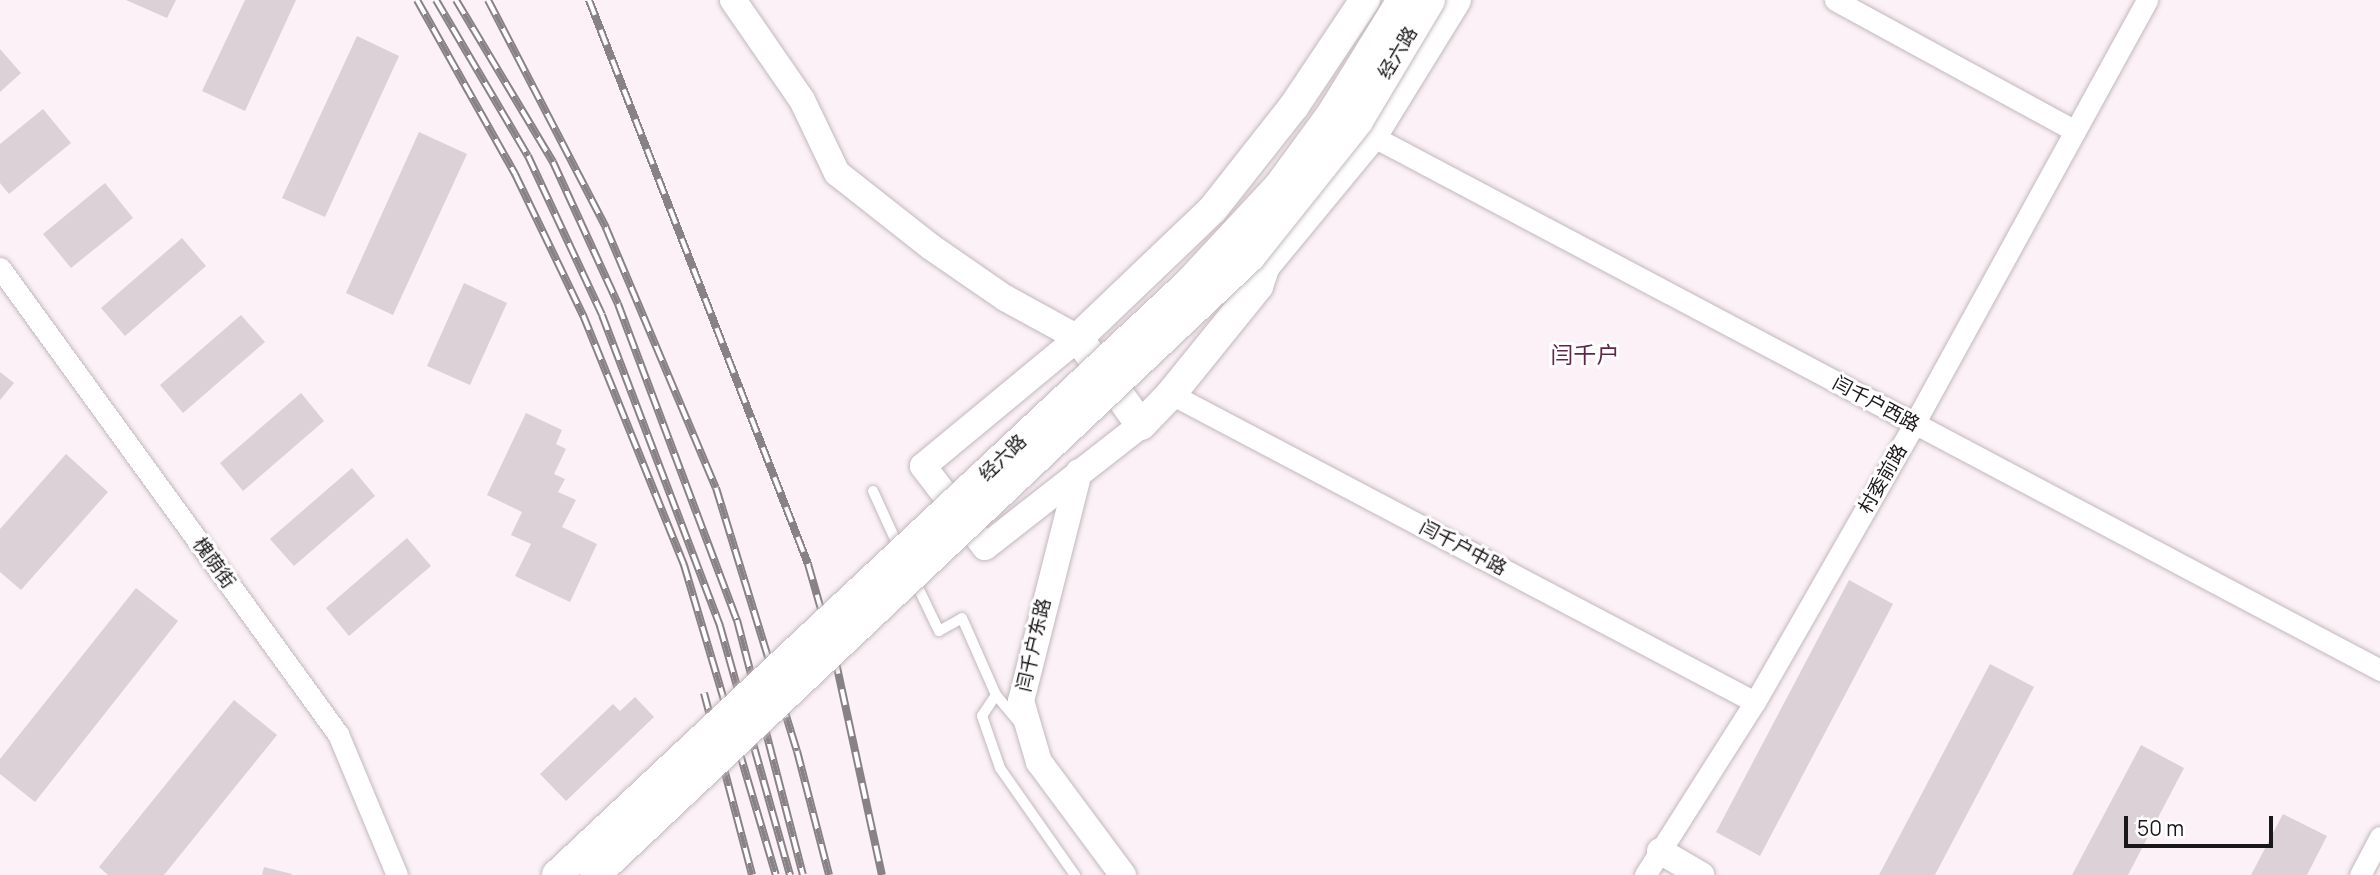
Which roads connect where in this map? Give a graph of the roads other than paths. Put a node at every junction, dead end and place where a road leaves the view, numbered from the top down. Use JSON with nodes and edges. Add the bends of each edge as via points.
{"nodes":[{"id":1,"x":733,"y":0,"type":"edge"},
{"id":2,"x":1365,"y":0,"type":"edge"},
{"id":3,"x":1402,"y":0,"type":"edge"},
{"id":4,"x":1430,"y":0,"type":"edge"},
{"id":5,"x":1456,"y":0,"type":"edge"},
{"id":6,"x":1835,"y":0,"type":"edge"},
{"id":7,"x":2147,"y":0,"type":"edge"},
{"id":8,"x":2076,"y":131,"type":"junction"},
{"id":9,"x":1372,"y":136,"type":"junction"},
{"id":10,"x":0,"y":268,"type":"edge"},
{"id":11,"x":1078,"y":338,"type":"junction"},
{"id":12,"x":1171,"y":394,"type":"junction"},
{"id":13,"x":1914,"y":424,"type":"junction"},
{"id":14,"x":1140,"y":425,"type":"junction"},
{"id":15,"x":1079,"y":472,"type":"junction"},
{"id":16,"x":873,"y":491,"type":"dead end"},
{"id":17,"x":2380,"y":670,"type":"edge"},
{"id":18,"x":996,"y":695,"type":"junction"},
{"id":19,"x":1755,"y":702,"type":"junction"},
{"id":20,"x":1030,"y":731,"type":"junction"},
{"id":21,"x":2380,"y":837,"type":"edge"},
{"id":22,"x":1660,"y":851,"type":"junction"},
{"id":23,"x":397,"y":875,"type":"edge"},
{"id":24,"x":557,"y":875,"type":"edge"},
{"id":25,"x":595,"y":875,"type":"edge"},
{"id":26,"x":1075,"y":875,"type":"edge"},
{"id":27,"x":1124,"y":875,"type":"edge"},
{"id":28,"x":1645,"y":875,"type":"edge"},
{"id":29,"x":1702,"y":875,"type":"edge"},
{"id":30,"x":2360,"y":875,"type":"edge"}],
"edges":[{"from":1,"to":11,"type":"street","via":[[802,100],[837,173],[1005,298]]},
{"from":2,"to":11,"type":"main road","via":[[1294,106],[1213,209]]},
{"from":3,"to":24,"type":"main road","name":"经六路","bridge":true,"via":[[1331,116],[1279,186],[1189,283]]},
{"from":4,"to":25,"type":"main road","name":"经六路","bridge":true,"via":[[1357,121],[1279,225],[1235,273]]},
{"from":5,"to":9,"type":"main road"},
{"from":6,"to":8,"type":"street"},
{"from":7,"to":8,"type":"street","name":"村委前路"},
{"from":8,"to":13,"type":"street","name":"村委前路"},
{"from":9,"to":12,"type":"main road","via":[[1265,266],[1258,286]]},
{"from":9,"to":13,"type":"street","name":"闫千户西路"},
{"from":10,"to":23,"type":"street","name":"槐荫街","via":[[338,734]]},
{"from":11,"to":14,"type":"main road"},
{"from":11,"to":15,"type":"street","via":[[923,466],[985,547]]},
{"from":12,"to":14,"type":"main road"},
{"from":12,"to":19,"type":"street","name":"闫千户中路"},
{"from":13,"to":17,"type":"street","name":"闫千户西路"},
{"from":13,"to":19,"type":"street","name":"村委前路"},
{"from":14,"to":15,"type":"street"},
{"from":15,"to":20,"type":"street","name":"闫千户东路","via":[[1021,701]]},
{"from":16,"to":18,"type":"lane","via":[[939,631],[962,618]]},
{"from":18,"to":20,"type":"lane"},
{"from":18,"to":26,"type":"lane","via":[[982,716],[1000,768]]},
{"from":19,"to":22,"type":"street","name":"村委前路"},
{"from":20,"to":27,"type":"street","name":"闫千户东路","via":[[1039,762]]},
{"from":21,"to":30,"type":"street"},
{"from":22,"to":28,"type":"street","name":"村委前路"},
{"from":22,"to":29,"type":"street"}]}
